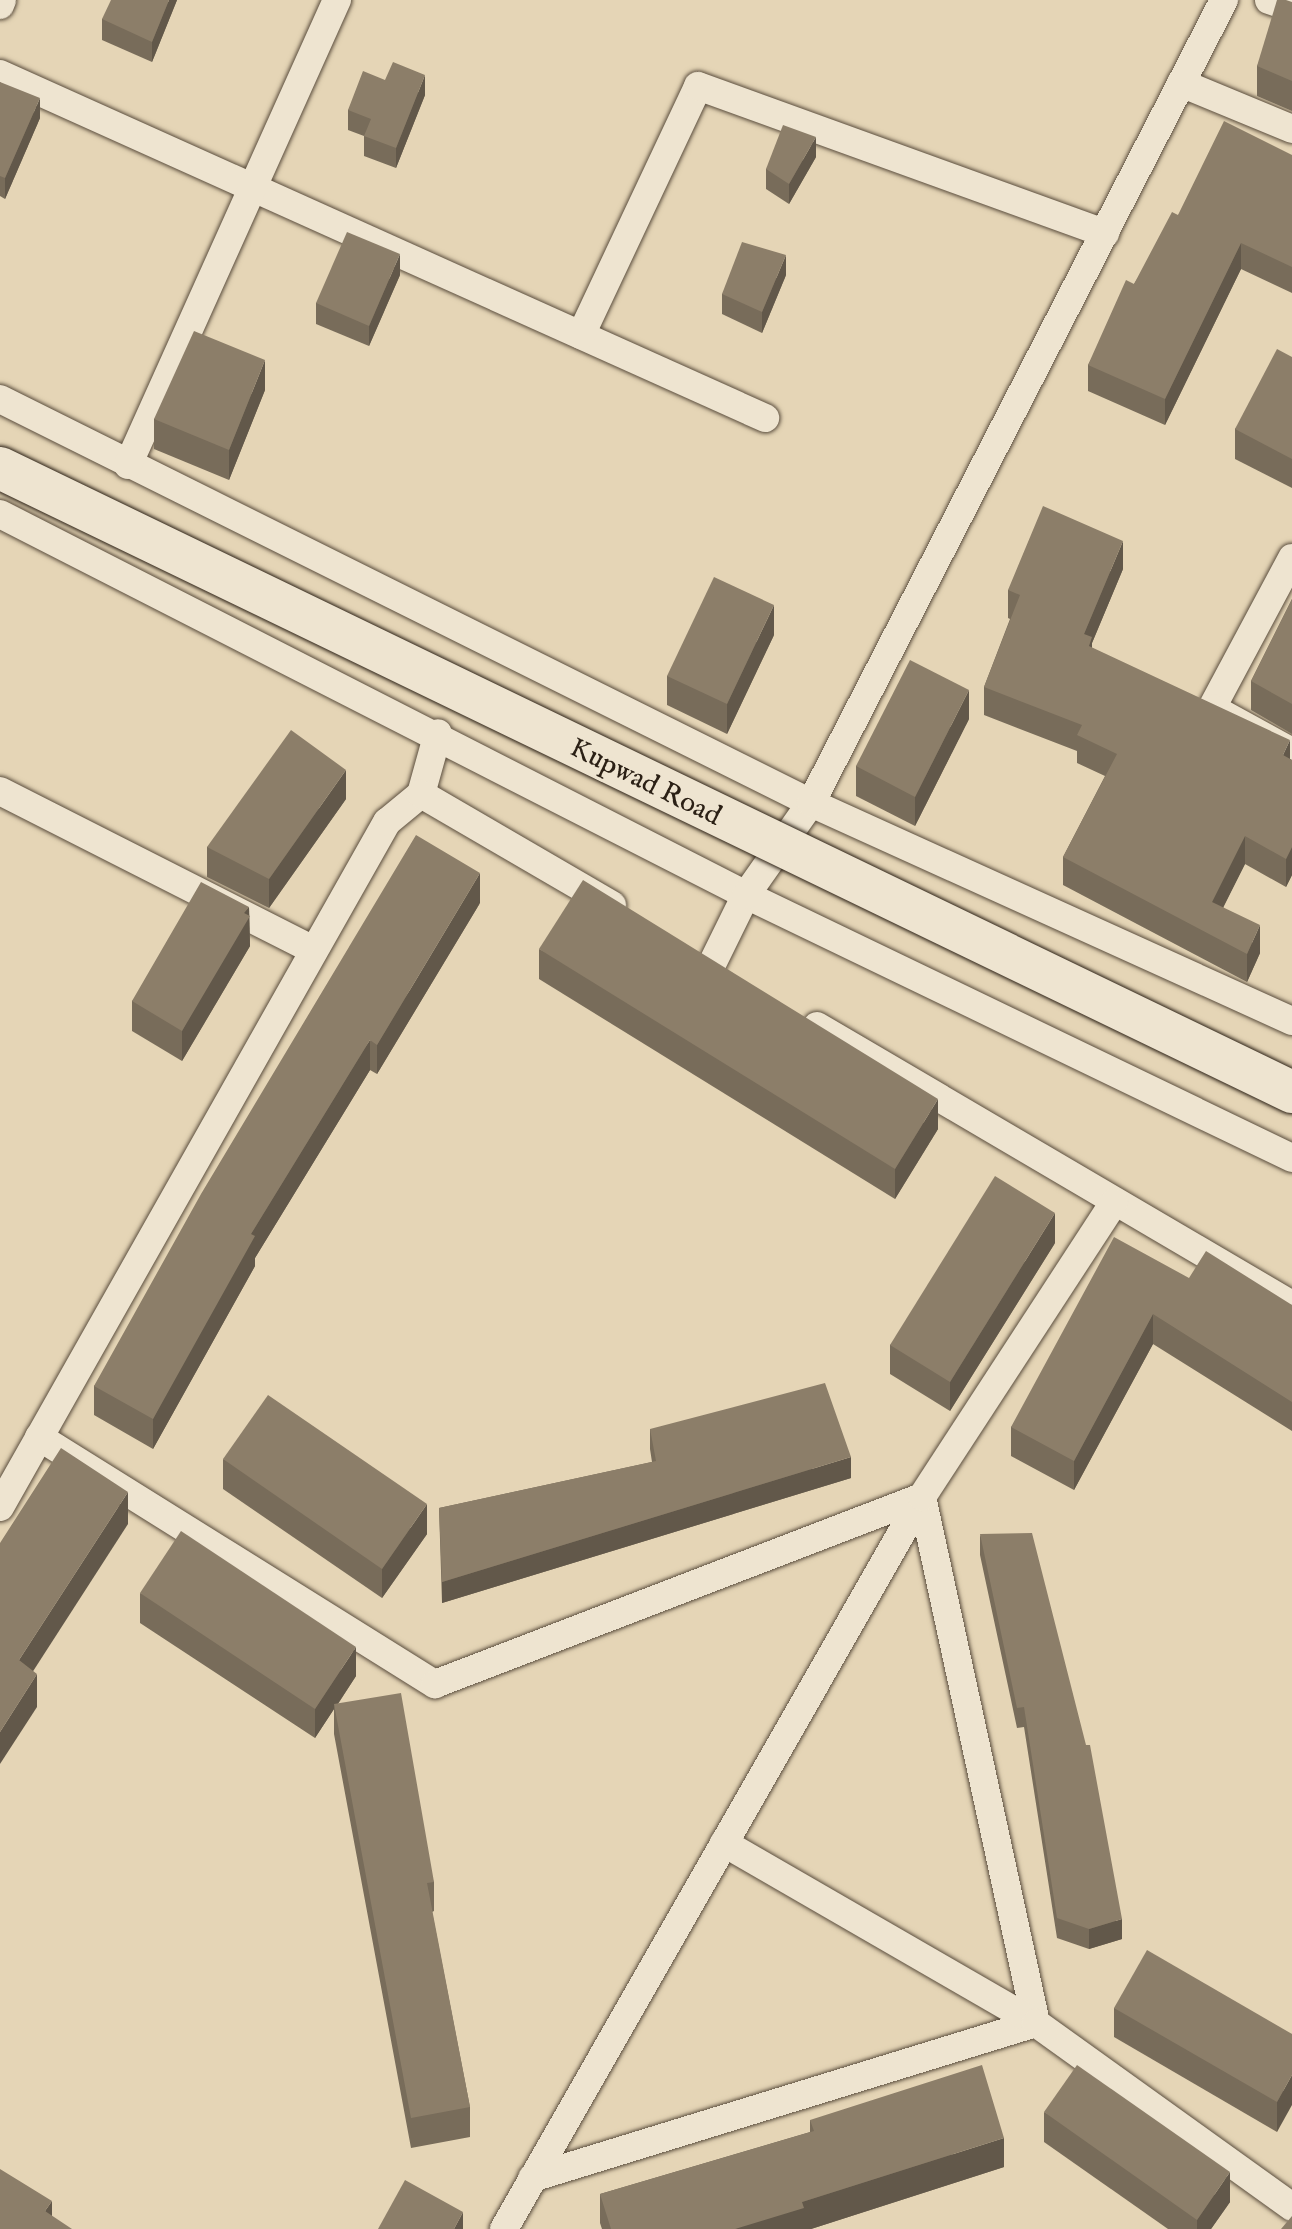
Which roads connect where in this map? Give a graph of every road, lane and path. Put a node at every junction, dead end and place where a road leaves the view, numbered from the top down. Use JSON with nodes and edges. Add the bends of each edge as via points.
{"nodes":[{"id":1,"x":337,"y":0,"type":"edge"},
{"id":2,"x":1224,"y":0,"type":"edge"},
{"id":3,"x":1269,"y":0,"type":"edge"},
{"id":4,"x":1292,"y":8,"type":"edge"},
{"id":5,"x":0,"y":74,"type":"edge"},
{"id":6,"x":1181,"y":83,"type":"junction"},
{"id":7,"x":1292,"y":129,"type":"edge"},
{"id":8,"x":252,"y":187,"type":"junction"},
{"id":9,"x":1105,"y":233,"type":"junction"},
{"id":10,"x":581,"y":335,"type":"junction"},
{"id":11,"x":0,"y":399,"type":"edge"},
{"id":12,"x":765,"y":418,"type":"dead end"},
{"id":13,"x":128,"y":465,"type":"junction"},
{"id":14,"x":0,"y":468,"type":"edge"},
{"id":15,"x":0,"y":514,"type":"edge"},
{"id":16,"x":1292,"y":558,"type":"edge"},
{"id":17,"x":438,"y":733,"type":"junction"},
{"id":18,"x":1292,"y":752,"type":"edge"},
{"id":19,"x":0,"y":791,"type":"edge"},
{"id":20,"x":421,"y":794,"type":"junction"},
{"id":21,"x":811,"y":803,"type":"junction"},
{"id":22,"x":746,"y":895,"type":"junction"},
{"id":23,"x":632,"y":917,"type":"edge"},
{"id":24,"x":685,"y":948,"type":"edge"},
{"id":25,"x":314,"y":950,"type":"junction"},
{"id":26,"x":712,"y":964,"type":"junction"},
{"id":27,"x":739,"y":980,"type":"edge"},
{"id":28,"x":794,"y":1012,"type":"edge"},
{"id":29,"x":1292,"y":1021,"type":"edge"},
{"id":30,"x":1292,"y":1092,"type":"edge"},
{"id":31,"x":1292,"y":1158,"type":"edge"},
{"id":32,"x":1114,"y":1203,"type":"junction"},
{"id":33,"x":1292,"y":1305,"type":"edge"},
{"id":34,"x":39,"y":1437,"type":"junction"},
{"id":35,"x":922,"y":1497,"type":"junction"},
{"id":36,"x":0,"y":1507,"type":"edge"},
{"id":37,"x":724,"y":1843,"type":"junction"},
{"id":38,"x":1036,"y":2023,"type":"junction"},
{"id":39,"x":532,"y":2178,"type":"junction"},
{"id":40,"x":1292,"y":2207,"type":"edge"},
{"id":41,"x":504,"y":2229,"type":"edge"}],
"edges":[{"from":1,"to":8,"type":"street"},
{"from":2,"to":6,"type":"street"},
{"from":3,"to":4,"type":"street"},
{"from":5,"to":8,"type":"street"},
{"from":6,"to":7,"type":"street"},
{"from":6,"to":9,"type":"street"},
{"from":8,"to":10,"type":"street"},
{"from":8,"to":13,"type":"street"},
{"from":9,"to":10,"type":"street","via":[[698,86]]},
{"from":9,"to":21,"type":"street"},
{"from":10,"to":12,"type":"street"},
{"from":11,"to":13,"type":"street"},
{"from":13,"to":21,"type":"street"},
{"from":14,"to":30,"type":"main road","name":"Kupwad Road","bridge":true},
{"from":15,"to":17,"type":"street"},
{"from":16,"to":18,"type":"street","via":[[1212,708]]},
{"from":17,"to":20,"type":"street"},
{"from":17,"to":22,"type":"street"},
{"from":19,"to":25,"type":"street"},
{"from":20,"to":23,"type":"street"},
{"from":20,"to":25,"type":"street","via":[[387,822]]},
{"from":21,"to":22,"type":"street"},
{"from":21,"to":29,"type":"street"},
{"from":22,"to":26,"type":"street"},
{"from":22,"to":31,"type":"street"},
{"from":24,"to":26,"type":"street"},
{"from":25,"to":34,"type":"street"},
{"from":26,"to":27,"type":"street"},
{"from":28,"to":32,"type":"street"},
{"from":32,"to":33,"type":"street"},
{"from":32,"to":35,"type":"street"},
{"from":34,"to":35,"type":"street","via":[[435,1684]]},
{"from":34,"to":36,"type":"street"},
{"from":35,"to":37,"type":"street"},
{"from":35,"to":38,"type":"street"},
{"from":37,"to":38,"type":"street"},
{"from":37,"to":39,"type":"street"},
{"from":38,"to":39,"type":"street"},
{"from":38,"to":40,"type":"street"},
{"from":39,"to":41,"type":"street"}]}
